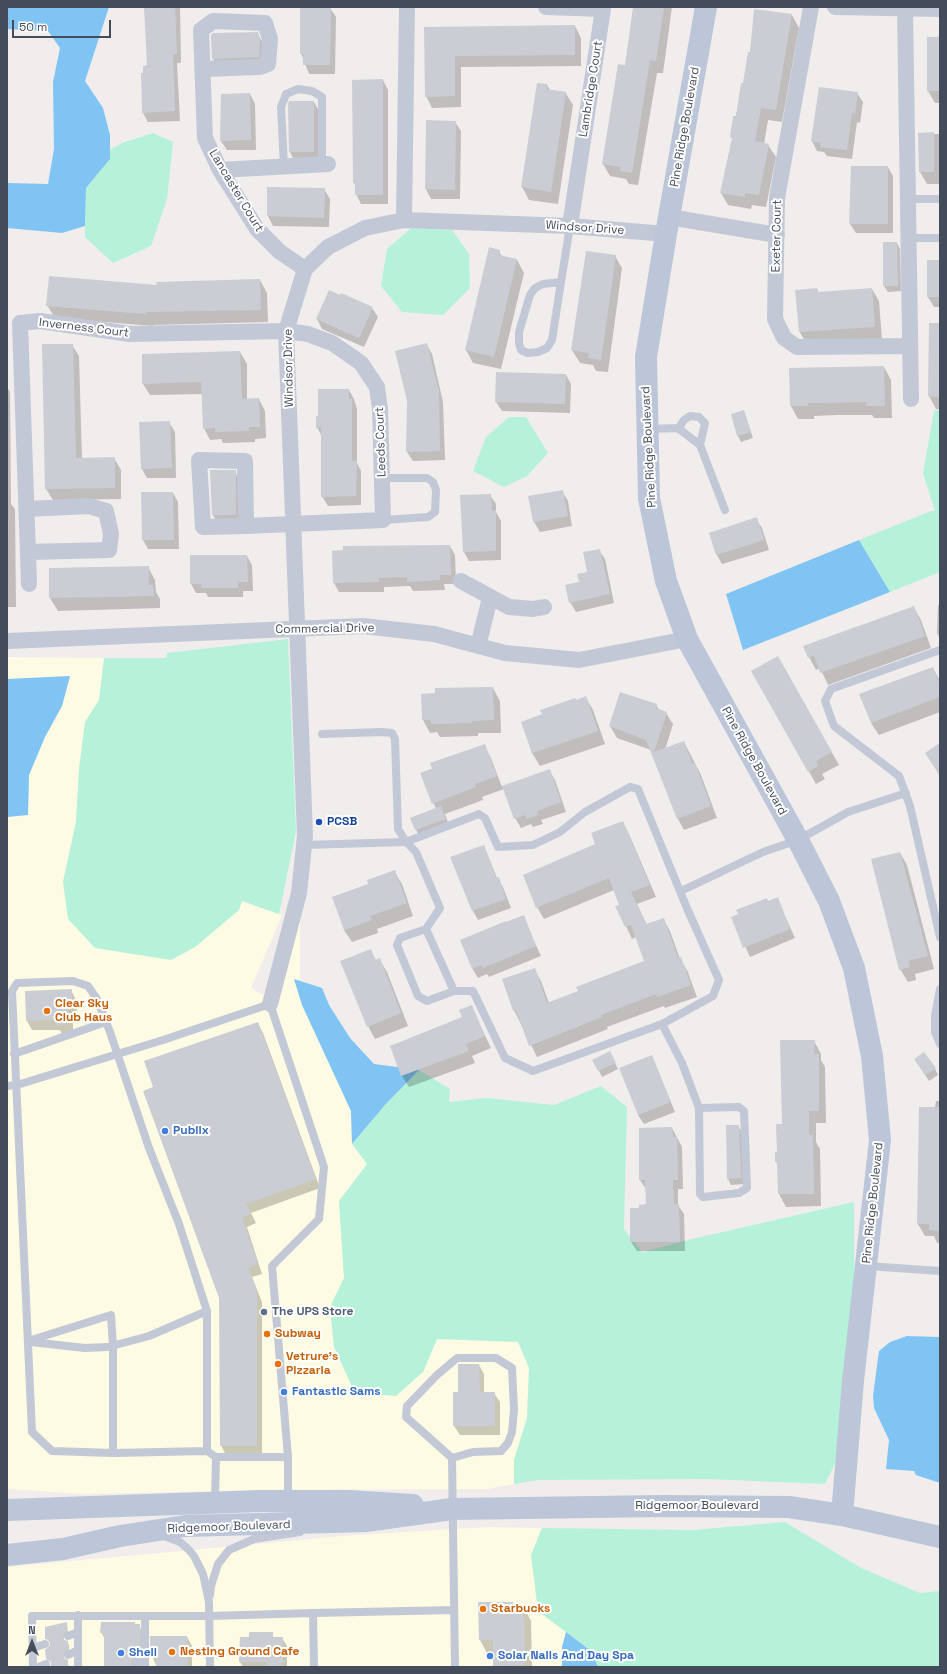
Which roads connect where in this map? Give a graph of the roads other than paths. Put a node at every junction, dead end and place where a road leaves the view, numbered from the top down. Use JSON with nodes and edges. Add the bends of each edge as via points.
{"nodes":[{"id":1,"x":407,"y":7,"type":"edge"},
{"id":2,"x":546,"y":7,"type":"edge"},
{"id":3,"x":706,"y":7,"type":"edge"},
{"id":4,"x":811,"y":7,"type":"edge"},
{"id":5,"x":834,"y":7,"type":"edge"},
{"id":6,"x":905,"y":9,"type":"junction"},
{"id":7,"x":940,"y":9,"type":"edge"},
{"id":8,"x":203,"y":69,"type":"junction"},
{"id":9,"x":325,"y":164,"type":"joint"},
{"id":10,"x":284,"y":166,"type":"junction"},
{"id":11,"x":220,"y":170,"type":"junction"},
{"id":12,"x":908,"y":199,"type":"junction"},
{"id":13,"x":940,"y":199,"type":"edge"},
{"id":14,"x":404,"y":220,"type":"junction"},
{"id":15,"x":570,"y":226,"type":"junction"},
{"id":16,"x":667,"y":226,"type":"junction"},
{"id":17,"x":777,"y":234,"type":"junction"},
{"id":18,"x":908,"y":238,"type":"junction"},
{"id":19,"x":940,"y":238,"type":"edge"},
{"id":20,"x":305,"y":269,"type":"junction"},
{"id":21,"x":561,"y":282,"type":"junction"},
{"id":22,"x":286,"y":331,"type":"junction"},
{"id":23,"x":910,"y":346,"type":"junction"},
{"id":24,"x":910,"y":399,"type":"dead end"},
{"id":25,"x":678,"y":428,"type":"junction"},
{"id":26,"x":647,"y":429,"type":"junction"},
{"id":27,"x":700,"y":445,"type":"junction"},
{"id":28,"x":382,"y":478,"type":"junction"},
{"id":29,"x":27,"y":509,"type":"junction"},
{"id":30,"x":725,"y":510,"type":"dead end"},
{"id":31,"x":383,"y":520,"type":"junction"},
{"id":32,"x":294,"y":524,"type":"junction"},
{"id":33,"x":246,"y":526,"type":"junction"},
{"id":34,"x":28,"y":552,"type":"junction"},
{"id":35,"x":461,"y":581,"type":"dead end"},
{"id":36,"x":29,"y":584,"type":"dead end"},
{"id":37,"x":490,"y":598,"type":"junction"},
{"id":38,"x":544,"y":607,"type":"dead end"},
{"id":39,"x":298,"y":628,"type":"junction"},
{"id":40,"x":687,"y":639,"type":"junction"},
{"id":41,"x":7,"y":641,"type":"edge"},
{"id":42,"x":478,"y":646,"type":"junction"},
{"id":43,"x":940,"y":650,"type":"edge"},
{"id":44,"x":322,"y":734,"type":"dead end"},
{"id":45,"x":906,"y":793,"type":"junction"},
{"id":46,"x":798,"y":840,"type":"junction"},
{"id":47,"x":406,"y":842,"type":"junction"},
{"id":48,"x":304,"y":845,"type":"junction"},
{"id":49,"x":681,"y":891,"type":"junction"},
{"id":50,"x":426,"y":929,"type":"junction"},
{"id":51,"x":940,"y":937,"type":"edge"},
{"id":52,"x":940,"y":989,"type":"edge"},
{"id":53,"x":454,"y":991,"type":"junction"},
{"id":54,"x":270,"y":1004,"type":"junction"},
{"id":55,"x":106,"y":1022,"type":"junction"},
{"id":56,"x":662,"y":1024,"type":"junction"},
{"id":57,"x":938,"y":1032,"type":"edge"},
{"id":58,"x":940,"y":1044,"type":"edge"},
{"id":59,"x":14,"y":1054,"type":"junction"},
{"id":60,"x":118,"y":1054,"type":"junction"},
{"id":61,"x":17,"y":1085,"type":"junction"},
{"id":62,"x":7,"y":1086,"type":"edge"},
{"id":63,"x":698,"y":1108,"type":"junction"},
{"id":64,"x":866,"y":1266,"type":"junction"},
{"id":65,"x":940,"y":1271,"type":"edge"},
{"id":66,"x":207,"y":1311,"type":"junction"},
{"id":67,"x":28,"y":1341,"type":"junction"},
{"id":68,"x":113,"y":1346,"type":"junction"},
{"id":69,"x":206,"y":1451,"type":"junction"},
{"id":70,"x":113,"y":1453,"type":"junction"},
{"id":71,"x":216,"y":1457,"type":"junction"},
{"id":72,"x":288,"y":1457,"type":"junction"},
{"id":73,"x":452,"y":1458,"type":"junction"},
{"id":74,"x":288,"y":1501,"type":"junction"},
{"id":75,"x":452,"y":1509,"type":"junction"},
{"id":76,"x":7,"y":1510,"type":"edge"},
{"id":77,"x":215,"y":1514,"type":"junction"},
{"id":78,"x":842,"y":1515,"type":"junction"},
{"id":79,"x":333,"y":1522,"type":"junction"},
{"id":80,"x":148,"y":1531,"type":"junction"},
{"id":81,"x":940,"y":1537,"type":"edge"},
{"id":82,"x":7,"y":1555,"type":"edge"},
{"id":83,"x":209,"y":1602,"type":"junction"},
{"id":84,"x":454,"y":1610,"type":"junction"},
{"id":85,"x":313,"y":1613,"type":"junction"},
{"id":86,"x":78,"y":1615,"type":"junction"},
{"id":87,"x":141,"y":1615,"type":"junction"},
{"id":88,"x":210,"y":1616,"type":"junction"},
{"id":89,"x":137,"y":1624,"type":"dead end"},
{"id":90,"x":78,"y":1632,"type":"junction"},
{"id":91,"x":68,"y":1636,"type":"dead end"},
{"id":92,"x":45,"y":1644,"type":"dead end"},
{"id":93,"x":33,"y":1648,"type":"junction"},
{"id":94,"x":78,"y":1650,"type":"junction"},
{"id":95,"x":68,"y":1655,"type":"dead end"},
{"id":96,"x":137,"y":1656,"type":"dead end"},
{"id":97,"x":34,"y":1667,"type":"edge"},
{"id":98,"x":78,"y":1667,"type":"edge"},
{"id":99,"x":137,"y":1667,"type":"edge"},
{"id":100,"x":145,"y":1667,"type":"edge"},
{"id":101,"x":210,"y":1667,"type":"edge"},
{"id":102,"x":314,"y":1667,"type":"edge"},
{"id":103,"x":455,"y":1667,"type":"edge"}],
"edges":[{"from":1,"to":14,"type":"street"},
{"from":2,"to":15,"type":"street","name":"Lambridge Court","via":[[603,9]]},
{"from":3,"to":16,"type":"street","name":"Pine Ridge Boulevard"},
{"from":4,"to":17,"type":"street","name":"Exeter Court","via":[[777,198]]},
{"from":5,"to":6,"type":"street"},
{"from":6,"to":7,"type":"street"},
{"from":6,"to":12,"type":"street"},
{"from":8,"to":8,"type":"street","name":"Lancaster Court","via":[[201,30],[212,22],[265,24],[270,39],[268,64],[260,68]]},
{"from":8,"to":11,"type":"street","name":"Lancaster Court","via":[[205,138]]},
{"from":9,"to":10,"type":"street"},
{"from":9,"to":10,"type":"lane","via":[[322,97],[312,91],[298,89],[286,94],[281,107]]},
{"from":10,"to":11,"type":"street"},
{"from":11,"to":20,"type":"street","name":"Lancaster Court","via":[[257,229],[280,252]]},
{"from":12,"to":13,"type":"lane"},
{"from":12,"to":18,"type":"street"},
{"from":14,"to":15,"type":"street","name":"Windsor Drive"},
{"from":14,"to":20,"type":"street","name":"Windsor Drive","via":[[365,228],[328,247]]},
{"from":15,"to":16,"type":"street","name":"Windsor Drive"},
{"from":15,"to":21,"type":"lane"},
{"from":16,"to":17,"type":"street","name":"Windsor Drive"},
{"from":16,"to":26,"type":"street","name":"Pine Ridge Boulevard","via":[[646,357]]},
{"from":17,"to":23,"type":"street","name":"Exeter Court","via":[[775,319],[784,338],[797,347]]},
{"from":18,"to":19,"type":"lane"},
{"from":18,"to":23,"type":"street"},
{"from":20,"to":22,"type":"street","name":"Windsor Drive"},
{"from":21,"to":21,"type":"lane","via":[[552,340],[547,348],[538,352],[528,353],[521,350],[519,332],[530,294],[543,284]]},
{"from":22,"to":28,"type":"street","name":"Leeds Court","via":[[308,334],[332,343],[361,363],[377,387]]},
{"from":22,"to":29,"type":"street","name":"Inverness Court","via":[[130,334],[40,321],[20,323]]},
{"from":22,"to":32,"type":"street","name":"Windsor Drive"},
{"from":23,"to":24,"type":"street"},
{"from":25,"to":26,"type":"lane"},
{"from":25,"to":27,"type":"lane"},
{"from":25,"to":27,"type":"lane","via":[[690,416],[700,417],[705,423]]},
{"from":26,"to":40,"type":"street","name":"Pine Ridge Boulevard","via":[[649,498],[666,580]]},
{"from":27,"to":30,"type":"lane"},
{"from":28,"to":31,"type":"street","name":"Leeds Court"},
{"from":28,"to":31,"type":"lane","via":[[427,478],[433,482],[436,490],[435,512],[428,517]]},
{"from":29,"to":34,"type":"street","name":"Inverness Court"},
{"from":29,"to":34,"type":"street","via":[[89,506],[106,511],[111,534],[109,550]]},
{"from":31,"to":32,"type":"street"},
{"from":32,"to":33,"type":"street"},
{"from":32,"to":39,"type":"street","name":"Windsor Drive"},
{"from":33,"to":33,"type":"street","via":[[203,527],[199,460],[245,461]]},
{"from":34,"to":36,"type":"street","name":"Inverness Court"},
{"from":35,"to":37,"type":"street"},
{"from":37,"to":38,"type":"street","via":[[509,607]]},
{"from":37,"to":42,"type":"street"},
{"from":39,"to":41,"type":"street","name":"Commercial Drive"},
{"from":39,"to":42,"type":"street","name":"Commercial Drive","via":[[363,626],[434,634]]},
{"from":39,"to":48,"type":"street","name":"Windsor Drive"},
{"from":40,"to":42,"type":"street","name":"Commercial Drive","via":[[578,660],[505,652]]},
{"from":40,"to":46,"type":"street","name":"Pine Ridge Boulevard"},
{"from":43,"to":45,"type":"lane","via":[[831,689],[824,701],[834,726],[900,776]]},
{"from":44,"to":47,"type":"lane","via":[[392,733],[395,739],[398,829]]},
{"from":45,"to":46,"type":"lane","via":[[848,812]]},
{"from":45,"to":51,"type":"lane"},
{"from":46,"to":49,"type":"lane","via":[[763,852]]},
{"from":46,"to":64,"type":"street","name":"Pine Ridge Boulevard","via":[[829,901],[854,968],[872,1056],[880,1140]]},
{"from":47,"to":48,"type":"lane"},
{"from":47,"to":49,"type":"lane","via":[[479,814],[485,818],[498,847],[533,845],[560,832],[585,812],[630,787],[638,789]]},
{"from":47,"to":50,"type":"lane","via":[[416,852],[440,908]]},
{"from":48,"to":54,"type":"street","name":"Windsor Drive","via":[[299,892]]},
{"from":49,"to":56,"type":"lane","via":[[719,980],[713,996]]},
{"from":50,"to":53,"type":"lane"},
{"from":50,"to":53,"type":"lane","via":[[400,938],[397,945],[418,996],[427,1001]]},
{"from":52,"to":57,"type":"lane","via":[[935,1016]]},
{"from":53,"to":56,"type":"lane","via":[[473,991],[505,1058],[533,1071]]},
{"from":54,"to":60,"type":"lane"},
{"from":54,"to":72,"type":"lane","via":[[324,1167],[319,1219],[272,1266]]},
{"from":55,"to":59,"type":"lane"},
{"from":55,"to":59,"type":"lane","via":[[97,999],[88,986],[73,981],[17,983],[12,992]]},
{"from":55,"to":60,"type":"lane"},
{"from":56,"to":63,"type":"lane","via":[[682,1063]]},
{"from":57,"to":58,"type":"lane"},
{"from":59,"to":61,"type":"lane"},
{"from":60,"to":61,"type":"lane"},
{"from":60,"to":66,"type":"lane","via":[[149,1148],[179,1224]]},
{"from":61,"to":62,"type":"lane"},
{"from":61,"to":67,"type":"lane"},
{"from":63,"to":63,"type":"lane","via":[[700,1194],[703,1197],[739,1193],[747,1188],[744,1111],[739,1107]]},
{"from":64,"to":65,"type":"lane"},
{"from":64,"to":78,"type":"street","name":"Pine Ridge Boulevard"},
{"from":66,"to":68,"type":"lane","via":[[149,1336]]},
{"from":66,"to":69,"type":"lane"},
{"from":67,"to":68,"type":"lane","via":[[85,1348]]},
{"from":67,"to":68,"type":"lane","via":[[111,1315]]},
{"from":67,"to":70,"type":"lane","via":[[32,1432],[52,1451]]},
{"from":68,"to":70,"type":"lane"},
{"from":69,"to":70,"type":"lane"},
{"from":69,"to":71,"type":"lane"},
{"from":71,"to":72,"type":"lane"},
{"from":71,"to":77,"type":"lane"},
{"from":72,"to":74,"type":"lane"},
{"from":73,"to":73,"type":"lane","via":[[472,1452],[501,1451],[508,1443],[514,1410],[512,1368],[496,1358],[457,1358],[406,1406],[406,1417]]},
{"from":73,"to":75,"type":"lane"},
{"from":74,"to":75,"type":"street","name":"Ridgemoor Boulevard","via":[[348,1501]]},
{"from":74,"to":77,"type":"street","name":"Ridgemoor Boulevard"},
{"from":75,"to":78,"type":"street","name":"Ridgemoor Boulevard","via":[[789,1507]]},
{"from":75,"to":79,"type":"street","name":"Ridgemoor Boulevard","via":[[366,1521]]},
{"from":75,"to":84,"type":"lane"},
{"from":76,"to":77,"type":"street","name":"Ridgemoor Boulevard"},
{"from":77,"to":79,"type":"street","name":"Ridgemoor Boulevard"},
{"from":77,"to":80,"type":"street","name":"Ridgemoor Boulevard","via":[[185,1526]]},
{"from":78,"to":81,"type":"street","name":"Ridgemoor Boulevard"},
{"from":79,"to":83,"type":"lane","via":[[298,1533],[249,1540],[229,1550],[217,1568]]},
{"from":80,"to":82,"type":"street","name":"Ridgemoor Boulevard","via":[[63,1549]]},
{"from":80,"to":83,"type":"lane","via":[[180,1542],[194,1556],[203,1574]]},
{"from":83,"to":88,"type":"lane"},
{"from":84,"to":85,"type":"lane"},
{"from":84,"to":103,"type":"lane"},
{"from":85,"to":88,"type":"lane"},
{"from":85,"to":102,"type":"lane"},
{"from":86,"to":87,"type":"lane"},
{"from":86,"to":90,"type":"lane"},
{"from":86,"to":93,"type":"lane","via":[[32,1616]]},
{"from":87,"to":88,"type":"lane"},
{"from":87,"to":89,"type":"lane"},
{"from":87,"to":100,"type":"lane"},
{"from":88,"to":101,"type":"lane"},
{"from":90,"to":91,"type":"lane"},
{"from":90,"to":94,"type":"lane"},
{"from":92,"to":93,"type":"lane"},
{"from":93,"to":97,"type":"lane"},
{"from":94,"to":95,"type":"lane"},
{"from":94,"to":98,"type":"lane"},
{"from":96,"to":99,"type":"lane"}]}
